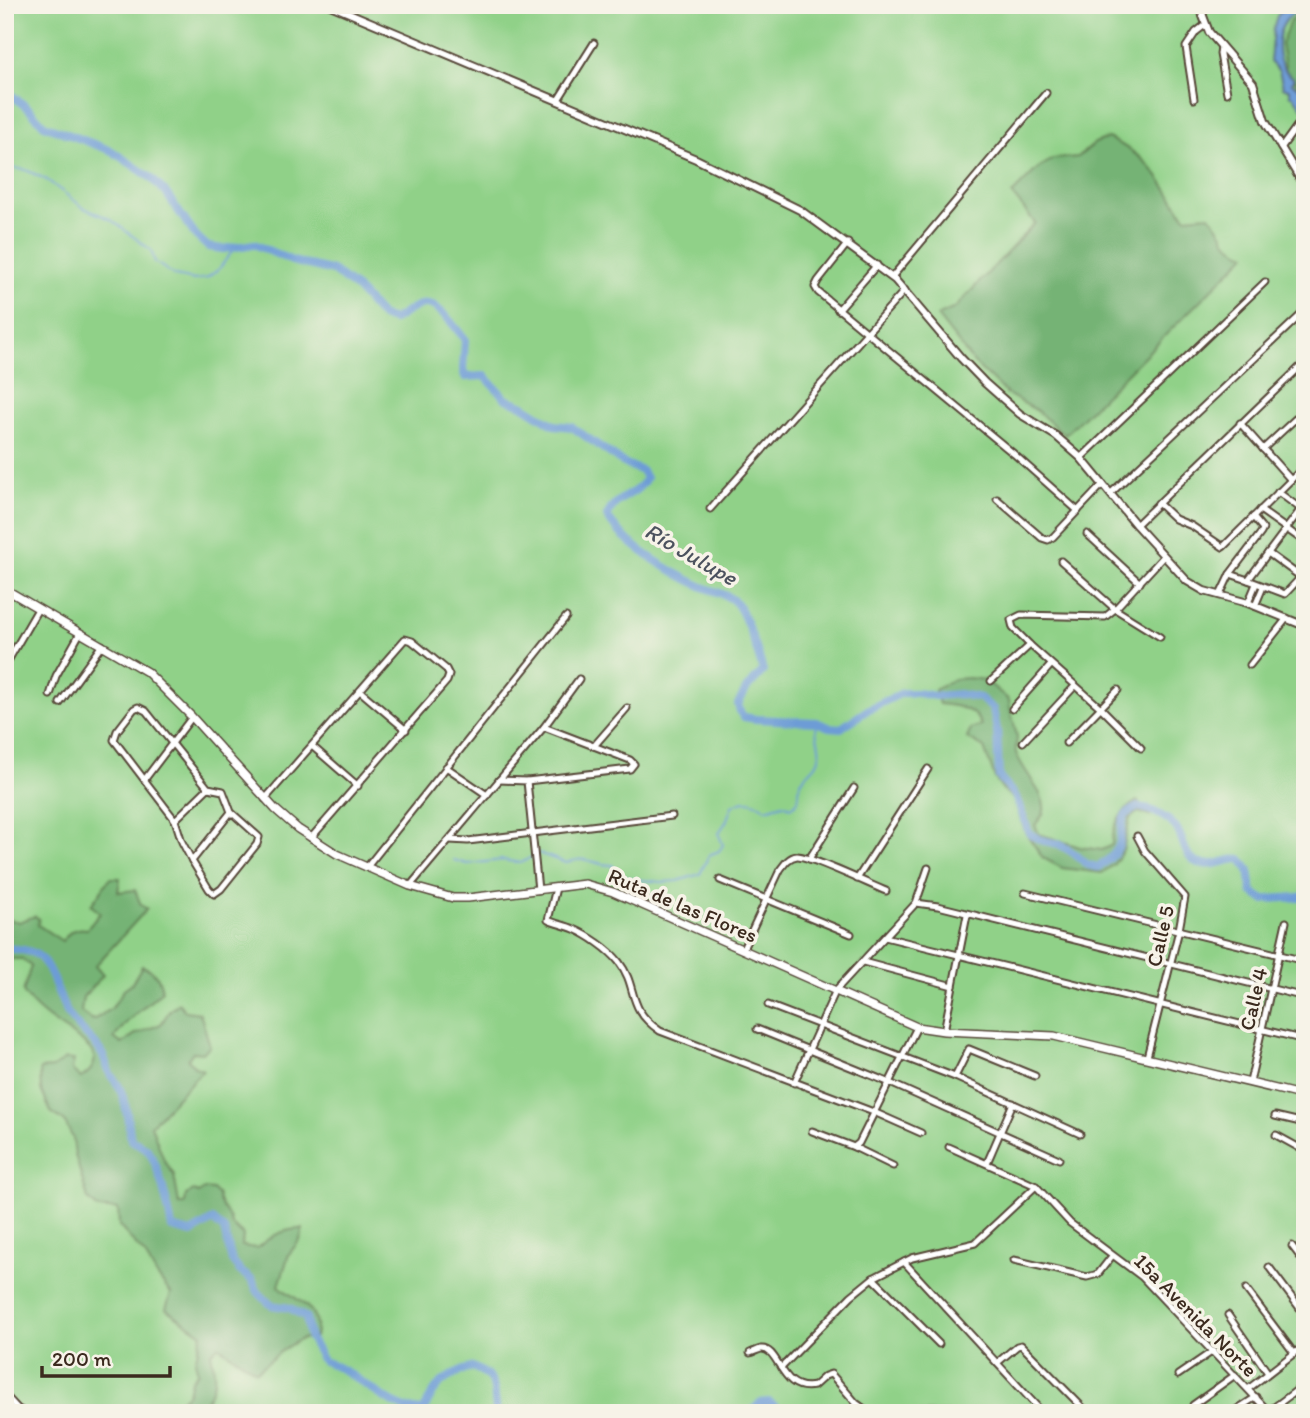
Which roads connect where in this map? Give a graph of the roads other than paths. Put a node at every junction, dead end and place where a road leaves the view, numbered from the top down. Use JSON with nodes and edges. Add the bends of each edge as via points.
{"nodes":[{"id":1,"x":330,"y":5,"type":"edge"},
{"id":2,"x":1201,"y":5,"type":"edge"},
{"id":3,"x":1205,"y":25,"type":"junction"},
{"id":4,"x":594,"y":43,"type":"dead end"},
{"id":5,"x":1221,"y":46,"type":"junction"},
{"id":6,"x":1046,"y":93,"type":"dead end"},
{"id":7,"x":1227,"y":93,"type":"dead end"},
{"id":8,"x":1194,"y":99,"type":"dead end"},
{"id":9,"x":558,"y":100,"type":"junction"},
{"id":10,"x":1297,"y":126,"type":"dead end"},
{"id":11,"x":1281,"y":148,"type":"junction"},
{"id":12,"x":1305,"y":187,"type":"edge"},
{"id":13,"x":848,"y":243,"type":"junction"},
{"id":14,"x":877,"y":265,"type":"junction"},
{"id":15,"x":892,"y":277,"type":"junction"},
{"id":16,"x":1265,"y":282,"type":"dead end"},
{"id":17,"x":905,"y":290,"type":"junction"},
{"id":18,"x":838,"y":310,"type":"junction"},
{"id":19,"x":1305,"y":311,"type":"edge"},
{"id":20,"x":866,"y":333,"type":"junction"},
{"id":21,"x":1305,"y":362,"type":"edge"},
{"id":22,"x":1305,"y":410,"type":"edge"},
{"id":23,"x":1240,"y":423,"type":"junction"},
{"id":24,"x":1263,"y":449,"type":"junction"},
{"id":25,"x":1081,"y":458,"type":"junction"},
{"id":26,"x":1305,"y":466,"type":"edge"},
{"id":27,"x":1292,"y":480,"type":"junction"},
{"id":28,"x":1103,"y":484,"type":"junction"},
{"id":29,"x":1279,"y":492,"type":"junction"},
{"id":30,"x":1114,"y":496,"type":"junction"},
{"id":31,"x":997,"y":499,"type":"dead end"},
{"id":32,"x":1158,"y":503,"type":"junction"},
{"id":33,"x":710,"y":509,"type":"dead end"},
{"id":34,"x":1260,"y":510,"type":"junction"},
{"id":35,"x":1303,"y":510,"type":"edge"},
{"id":36,"x":1078,"y":511,"type":"junction"},
{"id":37,"x":1253,"y":517,"type":"junction"},
{"id":38,"x":1136,"y":525,"type":"junction"},
{"id":39,"x":1286,"y":528,"type":"junction"},
{"id":40,"x":1087,"y":534,"type":"dead end"},
{"id":41,"x":1305,"y":542,"type":"edge"},
{"id":42,"x":1268,"y":553,"type":"junction"},
{"id":43,"x":1163,"y":556,"type":"junction"},
{"id":44,"x":1061,"y":561,"type":"dead end"},
{"id":45,"x":1230,"y":574,"type":"junction"},
{"id":46,"x":1303,"y":575,"type":"edge"},
{"id":47,"x":1248,"y":580,"type":"junction"},
{"id":48,"x":1140,"y":583,"type":"junction"},
{"id":49,"x":1259,"y":585,"type":"junction"},
{"id":50,"x":5,"y":589,"type":"edge"},
{"id":51,"x":1220,"y":595,"type":"junction"},
{"id":52,"x":1252,"y":605,"type":"junction"},
{"id":53,"x":38,"y":609,"type":"junction"},
{"id":54,"x":1115,"y":610,"type":"junction"},
{"id":55,"x":566,"y":617,"type":"dead end"},
{"id":56,"x":1287,"y":618,"type":"junction"},
{"id":57,"x":1305,"y":626,"type":"edge"},
{"id":58,"x":80,"y":633,"type":"junction"},
{"id":59,"x":1160,"y":637,"type":"dead end"},
{"id":60,"x":102,"y":645,"type":"junction"},
{"id":61,"x":1030,"y":645,"type":"junction"},
{"id":62,"x":1051,"y":665,"type":"junction"},
{"id":63,"x":1250,"y":665,"type":"dead end"},
{"id":64,"x":5,"y":666,"type":"edge"},
{"id":65,"x":579,"y":679,"type":"dead end"},
{"id":66,"x":991,"y":681,"type":"dead end"},
{"id":67,"x":1075,"y":686,"type":"junction"},
{"id":68,"x":1118,"y":690,"type":"dead end"},
{"id":69,"x":360,"y":691,"type":"junction"},
{"id":70,"x":50,"y":695,"type":"dead end"},
{"id":71,"x":60,"y":703,"type":"dead end"},
{"id":72,"x":627,"y":708,"type":"dead end"},
{"id":73,"x":1101,"y":708,"type":"junction"},
{"id":74,"x":1012,"y":709,"type":"dead end"},
{"id":75,"x":192,"y":718,"type":"junction"},
{"id":76,"x":544,"y":727,"type":"junction"},
{"id":77,"x":406,"y":730,"type":"junction"},
{"id":78,"x":1023,"y":742,"type":"dead end"},
{"id":79,"x":1066,"y":743,"type":"dead end"},
{"id":80,"x":172,"y":744,"type":"junction"},
{"id":81,"x":312,"y":746,"type":"junction"},
{"id":82,"x":593,"y":746,"type":"junction"},
{"id":83,"x":1141,"y":748,"type":"dead end"},
{"id":84,"x":446,"y":767,"type":"junction"},
{"id":85,"x":928,"y":769,"type":"dead end"},
{"id":86,"x":145,"y":779,"type":"junction"},
{"id":87,"x":499,"y":780,"type":"junction"},
{"id":88,"x":527,"y":780,"type":"junction"},
{"id":89,"x":358,"y":786,"type":"junction"},
{"id":90,"x":208,"y":788,"type":"junction"},
{"id":91,"x":854,"y":788,"type":"dead end"},
{"id":92,"x":487,"y":795,"type":"junction"},
{"id":93,"x":265,"y":799,"type":"junction"},
{"id":94,"x":231,"y":812,"type":"junction"},
{"id":95,"x":671,"y":816,"type":"dead end"},
{"id":96,"x":175,"y":820,"type":"junction"},
{"id":97,"x":534,"y":832,"type":"junction"},
{"id":98,"x":1138,"y":836,"type":"dead end"},
{"id":99,"x":311,"y":838,"type":"junction"},
{"id":100,"x":450,"y":841,"type":"junction"},
{"id":101,"x":808,"y":859,"type":"junction"},
{"id":102,"x":192,"y":861,"type":"junction"},
{"id":103,"x":367,"y":867,"type":"junction"},
{"id":104,"x":928,"y":868,"type":"dead end"},
{"id":105,"x":720,"y":880,"type":"dead end"},
{"id":106,"x":857,"y":880,"type":"junction"},
{"id":107,"x":410,"y":886,"type":"junction"},
{"id":108,"x":556,"y":888,"type":"junction"},
{"id":109,"x":538,"y":890,"type":"junction"},
{"id":110,"x":886,"y":891,"type":"dead end"},
{"id":111,"x":1025,"y":893,"type":"dead end"},
{"id":112,"x":768,"y":898,"type":"junction"},
{"id":113,"x":916,"y":903,"type":"junction"},
{"id":114,"x":967,"y":915,"type":"junction"},
{"id":115,"x":1286,"y":922,"type":"dead end"},
{"id":116,"x":1179,"y":930,"type":"junction"},
{"id":117,"x":851,"y":934,"type":"dead end"},
{"id":118,"x":885,"y":937,"type":"junction"},
{"id":119,"x":743,"y":949,"type":"junction"},
{"id":120,"x":960,"y":955,"type":"junction"},
{"id":121,"x":1279,"y":955,"type":"junction"},
{"id":122,"x":863,"y":961,"type":"junction"},
{"id":123,"x":1305,"y":961,"type":"edge"},
{"id":124,"x":1170,"y":964,"type":"junction"},
{"id":125,"x":953,"y":986,"type":"junction"},
{"id":126,"x":1272,"y":989,"type":"junction"},
{"id":127,"x":836,"y":990,"type":"junction"},
{"id":128,"x":1305,"y":997,"type":"edge"},
{"id":129,"x":768,"y":1005,"type":"dead end"},
{"id":130,"x":1160,"y":1005,"type":"junction"},
{"id":131,"x":821,"y":1025,"type":"junction"},
{"id":132,"x":917,"y":1027,"type":"junction"},
{"id":133,"x":757,"y":1029,"type":"dead end"},
{"id":134,"x":1262,"y":1030,"type":"junction"},
{"id":135,"x":944,"y":1031,"type":"junction"},
{"id":136,"x":1305,"y":1040,"type":"edge"},
{"id":137,"x":810,"y":1050,"type":"junction"},
{"id":138,"x":903,"y":1056,"type":"junction"},
{"id":139,"x":1147,"y":1057,"type":"junction"},
{"id":140,"x":1035,"y":1076,"type":"dead end"},
{"id":141,"x":955,"y":1077,"type":"junction"},
{"id":142,"x":1250,"y":1082,"type":"junction"},
{"id":143,"x":794,"y":1083,"type":"junction"},
{"id":144,"x":890,"y":1083,"type":"junction"},
{"id":145,"x":1305,"y":1096,"type":"edge"},
{"id":146,"x":1013,"y":1103,"type":"junction"},
{"id":147,"x":876,"y":1113,"type":"junction"},
{"id":148,"x":1275,"y":1116,"type":"dead end"},
{"id":149,"x":1305,"y":1123,"type":"edge"},
{"id":150,"x":812,"y":1131,"type":"dead end"},
{"id":151,"x":921,"y":1133,"type":"dead end"},
{"id":152,"x":1000,"y":1133,"type":"junction"},
{"id":153,"x":1080,"y":1134,"type":"dead end"},
{"id":154,"x":1276,"y":1135,"type":"dead end"},
{"id":155,"x":1305,"y":1142,"type":"edge"},
{"id":156,"x":854,"y":1147,"type":"junction"},
{"id":157,"x":949,"y":1147,"type":"dead end"},
{"id":158,"x":1304,"y":1151,"type":"edge"},
{"id":159,"x":1059,"y":1159,"type":"dead end"},
{"id":160,"x":987,"y":1163,"type":"junction"},
{"id":161,"x":893,"y":1166,"type":"dead end"},
{"id":162,"x":1036,"y":1186,"type":"junction"},
{"id":163,"x":1292,"y":1246,"type":"dead end"},
{"id":164,"x":1112,"y":1255,"type":"junction"},
{"id":165,"x":1014,"y":1260,"type":"dead end"},
{"id":166,"x":904,"y":1262,"type":"junction"},
{"id":167,"x":1305,"y":1263,"type":"edge"},
{"id":168,"x":1269,"y":1267,"type":"dead end"},
{"id":169,"x":873,"y":1278,"type":"junction"},
{"id":170,"x":1247,"y":1289,"type":"dead end"},
{"id":171,"x":1228,"y":1315,"type":"dead end"},
{"id":172,"x":1305,"y":1315,"type":"edge"},
{"id":173,"x":939,"y":1344,"type":"dead end"},
{"id":174,"x":1305,"y":1345,"type":"edge"},
{"id":175,"x":1213,"y":1351,"type":"junction"},
{"id":176,"x":750,"y":1353,"type":"dead end"},
{"id":177,"x":1294,"y":1353,"type":"junction"},
{"id":178,"x":997,"y":1363,"type":"junction"},
{"id":179,"x":781,"y":1368,"type":"junction"},
{"id":180,"x":1268,"y":1373,"type":"junction"},
{"id":181,"x":1178,"y":1375,"type":"dead end"},
{"id":182,"x":1235,"y":1375,"type":"junction"},
{"id":183,"x":1305,"y":1384,"type":"edge"},
{"id":184,"x":1248,"y":1389,"type":"junction"},
{"id":185,"x":5,"y":1395,"type":"edge"},
{"id":186,"x":1256,"y":1397,"type":"junction"},
{"id":187,"x":1193,"y":1405,"type":"dead end"},
{"id":188,"x":1269,"y":1412,"type":"edge"},
{"id":189,"x":26,"y":1413,"type":"edge"},
{"id":190,"x":870,"y":1413,"type":"edge"},
{"id":191,"x":1043,"y":1413,"type":"edge"},
{"id":192,"x":1088,"y":1413,"type":"edge"},
{"id":193,"x":1231,"y":1413,"type":"edge"}],
"edges":[{"from":1,"to":9,"type":"street"},
{"from":2,"to":3,"type":"street"},
{"from":3,"to":5,"type":"street"},
{"from":3,"to":8,"type":"street","via":[[1186,47]]},
{"from":4,"to":9,"type":"street"},
{"from":5,"to":7,"type":"street"},
{"from":5,"to":11,"type":"street","via":[[1253,83],[1262,114]]},
{"from":6,"to":15,"type":"street"},
{"from":9,"to":13,"type":"street","via":[[739,179]]},
{"from":10,"to":11,"type":"street"},
{"from":11,"to":12,"type":"street"},
{"from":13,"to":14,"type":"street"},
{"from":13,"to":18,"type":"street","via":[[815,287]]},
{"from":14,"to":15,"type":"street"},
{"from":14,"to":18,"type":"street"},
{"from":15,"to":17,"type":"street"},
{"from":16,"to":25,"type":"street"},
{"from":17,"to":20,"type":"street"},
{"from":17,"to":25,"type":"street","via":[[985,383]]},
{"from":18,"to":20,"type":"street"},
{"from":19,"to":30,"type":"street"},
{"from":20,"to":33,"type":"street"},
{"from":20,"to":36,"type":"street"},
{"from":21,"to":23,"type":"street"},
{"from":22,"to":24,"type":"street"},
{"from":23,"to":24,"type":"street"},
{"from":23,"to":32,"type":"street"},
{"from":24,"to":27,"type":"street"},
{"from":25,"to":28,"type":"street"},
{"from":26,"to":27,"type":"street"},
{"from":27,"to":29,"type":"street"},
{"from":28,"to":30,"type":"street"},
{"from":28,"to":36,"type":"street"},
{"from":29,"to":34,"type":"street"},
{"from":29,"to":35,"type":"street"},
{"from":30,"to":38,"type":"street"},
{"from":31,"to":36,"type":"street","via":[[1048,540]]},
{"from":32,"to":37,"type":"street","via":[[1175,519],[1223,547]]},
{"from":32,"to":38,"type":"street"},
{"from":34,"to":37,"type":"street"},
{"from":34,"to":39,"type":"street"},
{"from":35,"to":39,"type":"street"},
{"from":37,"to":45,"type":"street","via":[[1263,529]]},
{"from":38,"to":43,"type":"street"},
{"from":39,"to":41,"type":"street"},
{"from":39,"to":42,"type":"street"},
{"from":40,"to":48,"type":"street"},
{"from":42,"to":46,"type":"street"},
{"from":42,"to":47,"type":"street"},
{"from":43,"to":48,"type":"street"},
{"from":43,"to":51,"type":"street","via":[[1193,586]]},
{"from":44,"to":54,"type":"street"},
{"from":45,"to":47,"type":"street"},
{"from":45,"to":51,"type":"street"},
{"from":46,"to":49,"type":"street","via":[[1285,594]]},
{"from":47,"to":49,"type":"street"},
{"from":48,"to":54,"type":"street"},
{"from":49,"to":52,"type":"street"},
{"from":50,"to":53,"type":"main road","name":"Ruta de las Flores"},
{"from":51,"to":52,"type":"street"},
{"from":52,"to":56,"type":"street"},
{"from":53,"to":58,"type":"main road","name":"Ruta de las Flores"},
{"from":53,"to":64,"type":"street"},
{"from":54,"to":59,"type":"street"},
{"from":54,"to":61,"type":"street","via":[[1099,618],[1015,616],[1011,624]]},
{"from":55,"to":84,"type":"street"},
{"from":56,"to":57,"type":"street"},
{"from":56,"to":63,"type":"street"},
{"from":58,"to":60,"type":"main road","name":"Ruta de las Flores"},
{"from":58,"to":70,"type":"street"},
{"from":60,"to":71,"type":"street"},
{"from":60,"to":75,"type":"main road","name":"Ruta de las Flores","via":[[147,672]]},
{"from":61,"to":62,"type":"street"},
{"from":61,"to":66,"type":"street"},
{"from":62,"to":67,"type":"street"},
{"from":62,"to":74,"type":"street"},
{"from":65,"to":76,"type":"street"},
{"from":67,"to":73,"type":"street"},
{"from":67,"to":78,"type":"street"},
{"from":68,"to":73,"type":"street"},
{"from":69,"to":77,"type":"street"},
{"from":69,"to":77,"type":"street","via":[[405,639],[446,669],[447,681]]},
{"from":69,"to":81,"type":"street"},
{"from":72,"to":82,"type":"street"},
{"from":73,"to":79,"type":"street"},
{"from":73,"to":83,"type":"street"},
{"from":75,"to":80,"type":"street"},
{"from":75,"to":93,"type":"main road","name":"Ruta de las Flores"},
{"from":76,"to":82,"type":"street"},
{"from":76,"to":87,"type":"street"},
{"from":77,"to":89,"type":"street"},
{"from":80,"to":86,"type":"street"},
{"from":80,"to":86,"type":"street","via":[[146,711],[134,709],[114,740]]},
{"from":80,"to":90,"type":"street"},
{"from":81,"to":89,"type":"street"},
{"from":81,"to":93,"type":"street"},
{"from":82,"to":88,"type":"street","via":[[634,764],[630,769]]},
{"from":84,"to":92,"type":"street"},
{"from":84,"to":103,"type":"street"},
{"from":85,"to":106,"type":"street"},
{"from":86,"to":96,"type":"street"},
{"from":87,"to":88,"type":"street"},
{"from":87,"to":92,"type":"street"},
{"from":88,"to":97,"type":"street"},
{"from":89,"to":99,"type":"street"},
{"from":90,"to":94,"type":"street","via":[[223,791]]},
{"from":90,"to":96,"type":"street"},
{"from":91,"to":101,"type":"street"},
{"from":92,"to":100,"type":"street"},
{"from":93,"to":99,"type":"main road","name":"Ruta de las Flores"},
{"from":94,"to":102,"type":"street"},
{"from":94,"to":102,"type":"street","via":[[259,841],[218,893],[209,889]]},
{"from":95,"to":97,"type":"street"},
{"from":96,"to":102,"type":"street"},
{"from":97,"to":100,"type":"street"},
{"from":97,"to":109,"type":"street"},
{"from":98,"to":116,"type":"street","name":"Calle 5","via":[[1145,851],[1185,897]]},
{"from":99,"to":103,"type":"main road","name":"Ruta de las Flores"},
{"from":100,"to":107,"type":"street"},
{"from":101,"to":106,"type":"street"},
{"from":101,"to":112,"type":"street","via":[[789,859]]},
{"from":103,"to":107,"type":"main road","name":"Ruta de las Flores"},
{"from":104,"to":113,"type":"street"},
{"from":105,"to":112,"type":"street"},
{"from":106,"to":110,"type":"street"},
{"from":107,"to":109,"type":"main road","name":"Ruta de las Flores","via":[[453,898]]},
{"from":108,"to":109,"type":"main road","name":"Ruta de las Flores"},
{"from":108,"to":119,"type":"main road","name":"Ruta de las Flores","via":[[597,886]]},
{"from":108,"to":143,"type":"street","via":[[548,920],[579,931],[618,961],[628,977],[632,998],[648,1023],[674,1038]]},
{"from":111,"to":116,"type":"street"},
{"from":112,"to":117,"type":"street"},
{"from":112,"to":119,"type":"street"},
{"from":113,"to":114,"type":"street"},
{"from":113,"to":118,"type":"street"},
{"from":114,"to":120,"type":"street"},
{"from":114,"to":124,"type":"street"},
{"from":115,"to":121,"type":"street","name":"Calle 4"},
{"from":116,"to":121,"type":"street"},
{"from":116,"to":124,"type":"street","name":"Calle 5"},
{"from":118,"to":120,"type":"street"},
{"from":118,"to":122,"type":"street"},
{"from":119,"to":127,"type":"main road","name":"Ruta de las Flores"},
{"from":120,"to":125,"type":"street"},
{"from":120,"to":130,"type":"street"},
{"from":121,"to":123,"type":"street"},
{"from":121,"to":126,"type":"street","name":"Calle 4"},
{"from":122,"to":125,"type":"street"},
{"from":122,"to":127,"type":"street"},
{"from":124,"to":126,"type":"street"},
{"from":124,"to":130,"type":"street","name":"Calle 5"},
{"from":125,"to":135,"type":"street"},
{"from":126,"to":128,"type":"street"},
{"from":126,"to":134,"type":"street","name":"Calle 4"},
{"from":127,"to":131,"type":"street"},
{"from":127,"to":132,"type":"main road","name":"Ruta de las Flores"},
{"from":129,"to":131,"type":"street"},
{"from":130,"to":134,"type":"street"},
{"from":130,"to":139,"type":"street","name":"Calle 5"},
{"from":131,"to":137,"type":"street"},
{"from":131,"to":138,"type":"street"},
{"from":132,"to":135,"type":"main road","name":"Ruta de las Flores"},
{"from":132,"to":138,"type":"street"},
{"from":133,"to":137,"type":"street"},
{"from":134,"to":136,"type":"street"},
{"from":134,"to":142,"type":"street","name":"Calle 4"},
{"from":135,"to":139,"type":"main road","name":"Ruta de las Flores","via":[[1054,1036]]},
{"from":137,"to":143,"type":"street"},
{"from":137,"to":144,"type":"street"},
{"from":138,"to":141,"type":"street"},
{"from":138,"to":144,"type":"street"},
{"from":139,"to":142,"type":"main road","name":"Ruta de las Flores"},
{"from":140,"to":141,"type":"street","via":[[969,1049]]},
{"from":141,"to":146,"type":"street"},
{"from":142,"to":145,"type":"main road","name":"Ruta de las Flores"},
{"from":143,"to":147,"type":"street"},
{"from":144,"to":147,"type":"street"},
{"from":144,"to":152,"type":"street"},
{"from":146,"to":152,"type":"street"},
{"from":146,"to":153,"type":"street"},
{"from":147,"to":151,"type":"street"},
{"from":147,"to":156,"type":"street"},
{"from":148,"to":149,"type":"street"},
{"from":150,"to":156,"type":"street"},
{"from":152,"to":159,"type":"street"},
{"from":152,"to":160,"type":"street"},
{"from":154,"to":158,"type":"street"},
{"from":155,"to":158,"type":"street"},
{"from":156,"to":161,"type":"street"},
{"from":157,"to":160,"type":"street"},
{"from":160,"to":162,"type":"street"},
{"from":162,"to":164,"type":"street","name":"15a Avenida Norte","via":[[1069,1223]]},
{"from":162,"to":166,"type":"street","via":[[975,1243]]},
{"from":163,"to":167,"type":"street"},
{"from":164,"to":165,"type":"street","via":[[1098,1274],[1087,1277]]},
{"from":164,"to":175,"type":"street","name":"15a Avenida Norte","via":[[1142,1277]]},
{"from":166,"to":169,"type":"street"},
{"from":166,"to":178,"type":"street"},
{"from":168,"to":172,"type":"street"},
{"from":169,"to":173,"type":"street"},
{"from":169,"to":179,"type":"street"},
{"from":170,"to":177,"type":"street"},
{"from":171,"to":180,"type":"street"},
{"from":174,"to":177,"type":"street"},
{"from":175,"to":181,"type":"street"},
{"from":175,"to":182,"type":"street","name":"15a Avenida Norte"},
{"from":176,"to":179,"type":"street","via":[[765,1349]]},
{"from":177,"to":180,"type":"street"},
{"from":178,"to":191,"type":"street"},
{"from":178,"to":192,"type":"street","via":[[1021,1345]]},
{"from":179,"to":190,"type":"street","via":[[793,1384],[806,1388],[831,1374]]},
{"from":180,"to":184,"type":"street"},
{"from":182,"to":184,"type":"street","name":"15a Avenida Norte"},
{"from":182,"to":187,"type":"street"},
{"from":183,"to":188,"type":"street"},
{"from":184,"to":186,"type":"street","name":"15a Avenida Norte"},
{"from":185,"to":189,"type":"street"},
{"from":186,"to":188,"type":"street","name":"15a Avenida Norte"},
{"from":186,"to":193,"type":"street"}]}
